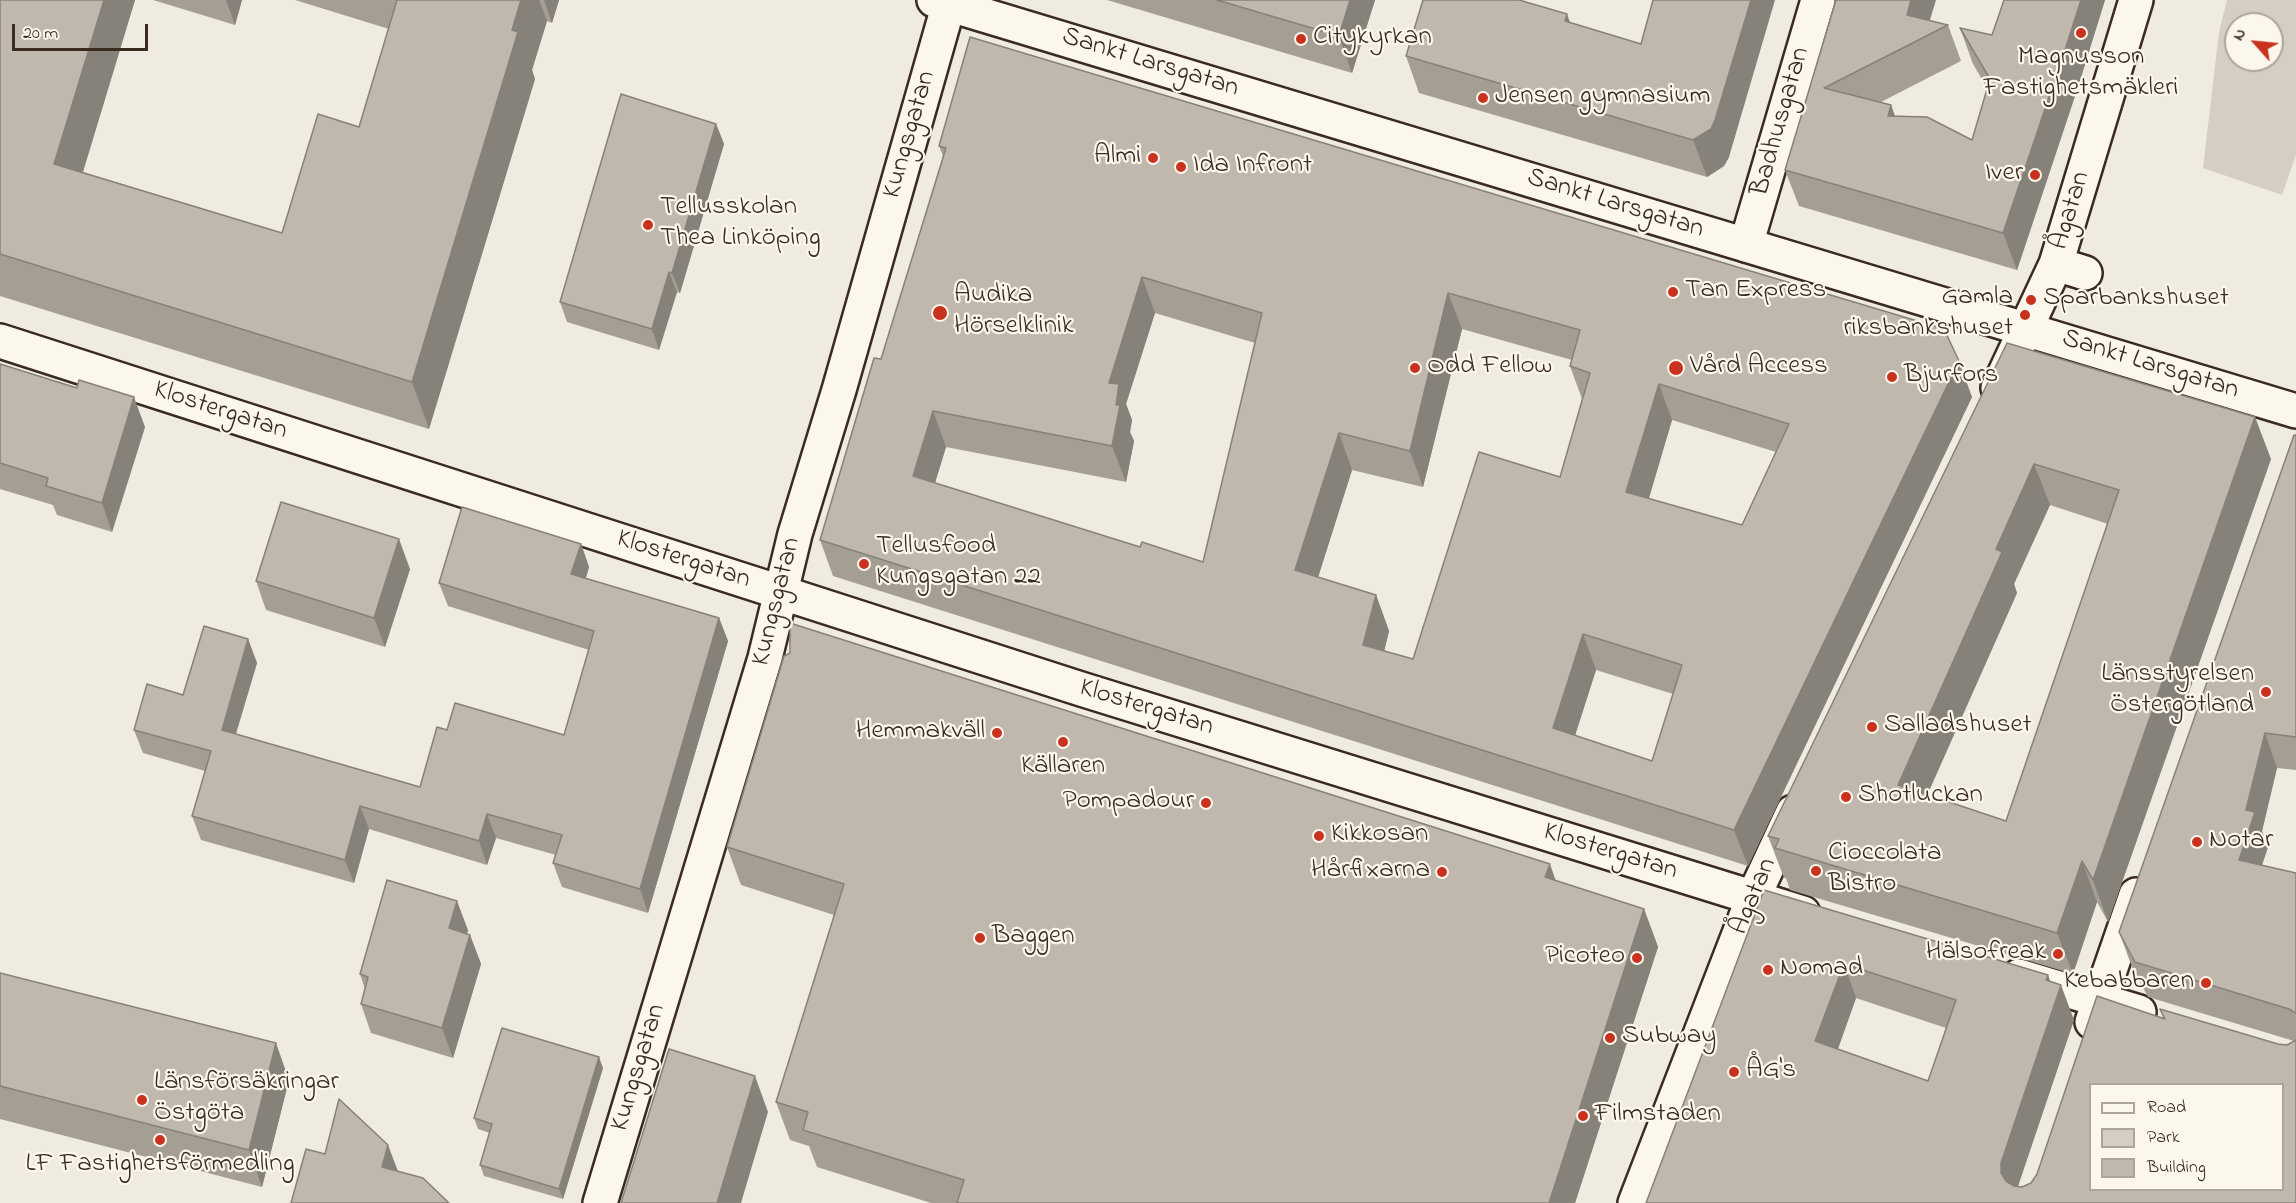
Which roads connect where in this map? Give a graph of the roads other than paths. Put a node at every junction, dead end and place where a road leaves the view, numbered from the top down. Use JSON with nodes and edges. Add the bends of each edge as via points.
{"nodes":[{"id":1,"x":1818,"y":0,"type":"edge"},
{"id":2,"x":2160,"y":0,"type":"edge"},
{"id":3,"x":944,"y":1,"type":"edge"},
{"id":4,"x":2133,"y":10,"type":"edge"},
{"id":5,"x":1746,"y":245,"type":"junction"},
{"id":6,"x":2027,"y":328,"type":"junction"},
{"id":7,"x":0,"y":341,"type":"edge"},
{"id":8,"x":2296,"y":411,"type":"edge"},
{"id":9,"x":1985,"y":414,"type":"edge"},
{"id":10,"x":780,"y":592,"type":"junction"},
{"id":11,"x":1808,"y":780,"type":"edge"},
{"id":12,"x":2147,"y":864,"type":"edge"},
{"id":13,"x":1753,"y":898,"type":"junction"},
{"id":14,"x":1833,"y":921,"type":"edge"},
{"id":15,"x":1990,"y":968,"type":"edge"},
{"id":16,"x":2100,"y":1000,"type":"junction"},
{"id":17,"x":2165,"y":1020,"type":"edge"},
{"id":18,"x":2083,"y":1050,"type":"edge"},
{"id":19,"x":600,"y":1203,"type":"edge"},
{"id":20,"x":1635,"y":1203,"type":"edge"}],
"edges":[{"from":1,"to":5,"type":"street","name":"Badhusgatan"},
{"from":2,"to":4,"type":"street"},
{"from":3,"to":5,"type":"street","name":"Sankt Larsgatan"},
{"from":3,"to":10,"type":"street","name":"Kungsgatan"},
{"from":4,"to":6,"type":"street","name":"Ågatan","via":[[2071,269]]},
{"from":5,"to":6,"type":"street","name":"Sankt Larsgatan"},
{"from":6,"to":8,"type":"street","name":"Sankt Larsgatan"},
{"from":6,"to":9,"type":"street","name":"Ågatan"},
{"from":7,"to":10,"type":"street","name":"Klostergatan"},
{"from":10,"to":13,"type":"street","name":"Klostergatan"},
{"from":10,"to":19,"type":"street","name":"Kungsgatan","via":[[765,658]]},
{"from":11,"to":13,"type":"street","name":"Ågatan"},
{"from":12,"to":16,"type":"street"},
{"from":13,"to":14,"type":"street","name":"Klostergatan"},
{"from":13,"to":20,"type":"street","name":"Ågatan"},
{"from":15,"to":16,"type":"street"},
{"from":16,"to":17,"type":"street"},
{"from":16,"to":18,"type":"street"}]}
